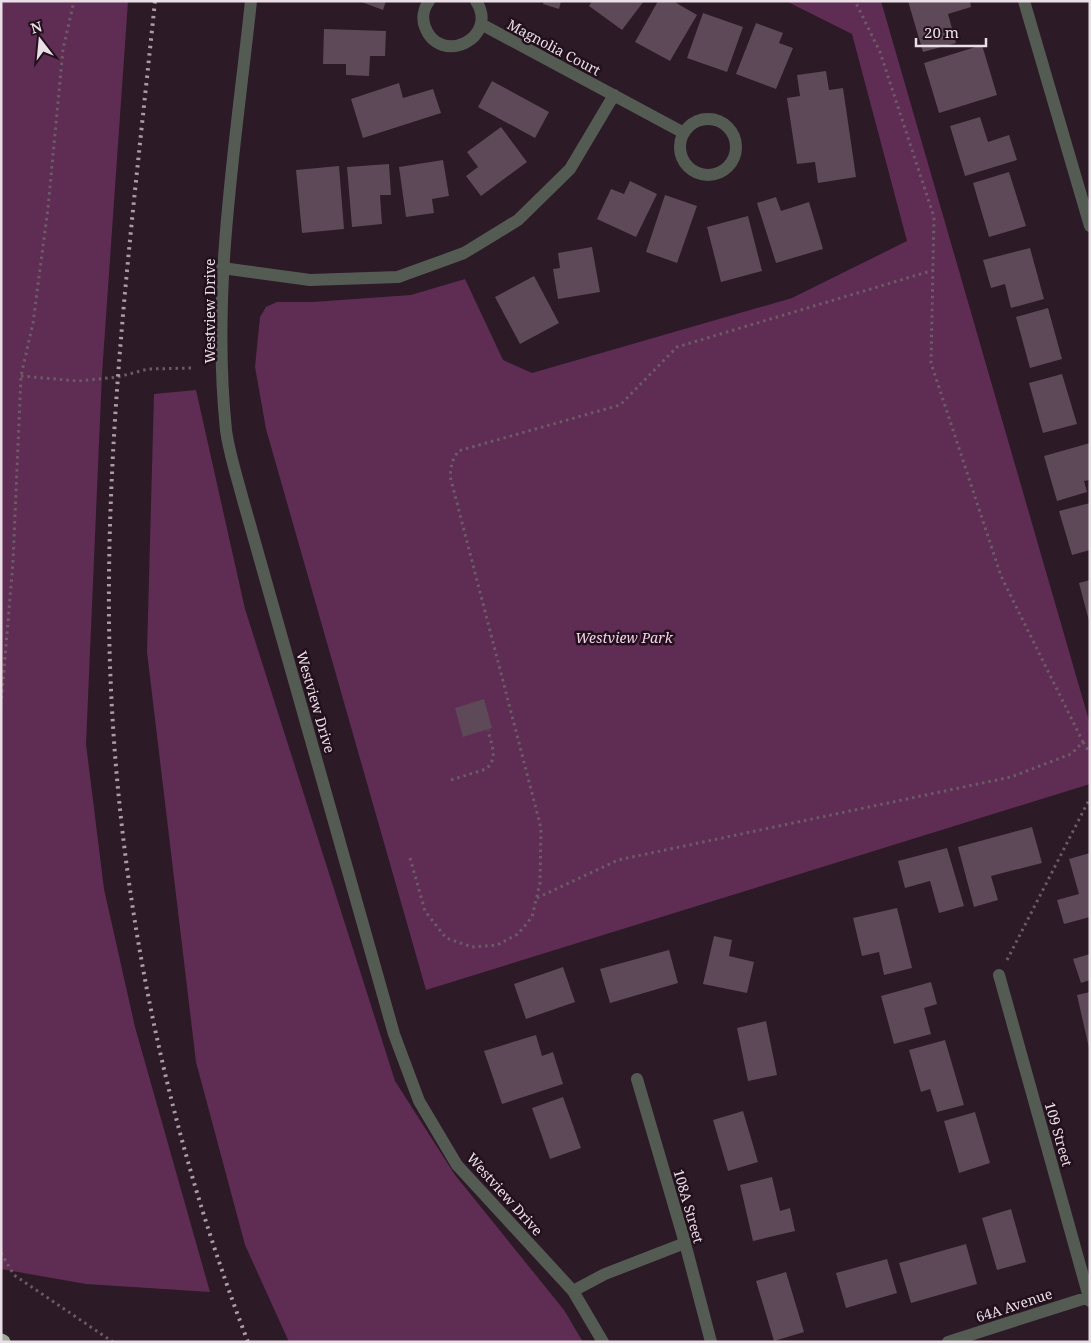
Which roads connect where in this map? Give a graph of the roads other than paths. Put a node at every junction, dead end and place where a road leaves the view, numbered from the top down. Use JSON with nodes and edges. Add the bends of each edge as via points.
{"nodes":[{"id":1,"x":251,"y":1,"type":"edge"},
{"id":2,"x":429,"y":1,"type":"edge"},
{"id":3,"x":476,"y":1,"type":"edge"},
{"id":4,"x":1024,"y":1,"type":"edge"},
{"id":5,"x":481,"y":24,"type":"junction"},
{"id":6,"x":614,"y":95,"type":"junction"},
{"id":7,"x":684,"y":133,"type":"junction"},
{"id":8,"x":1087,"y":205,"type":"edge"},
{"id":9,"x":1090,"y":226,"type":"edge"},
{"id":10,"x":222,"y":268,"type":"junction"},
{"id":11,"x":999,"y":975,"type":"dead end"},
{"id":12,"x":637,"y":1079,"type":"dead end"},
{"id":13,"x":685,"y":1243,"type":"junction"},
{"id":14,"x":573,"y":1291,"type":"junction"},
{"id":15,"x":1089,"y":1299,"type":"edge"},
{"id":16,"x":603,"y":1342,"type":"edge"},
{"id":17,"x":711,"y":1342,"type":"edge"},
{"id":18,"x":948,"y":1342,"type":"edge"}],
"edges":[{"from":1,"to":10,"type":"street","name":"Westview Drive"},
{"from":2,"to":5,"type":"street","via":[[423,14],[424,24],[434,41],[443,45],[462,45],[477,33]]},
{"from":3,"to":5,"type":"street"},
{"from":4,"to":8,"type":"street"},
{"from":5,"to":6,"type":"street","name":"Magnolia Court"},
{"from":6,"to":7,"type":"street","name":"Magnolia Court"},
{"from":6,"to":10,"type":"street","via":[[570,169],[518,220],[464,253],[398,277],[310,280]]},
{"from":7,"to":7,"type":"street","via":[[680,151],[695,171],[714,174],[730,164],[734,155],[734,137],[721,122],[703,119]]},
{"from":8,"to":9,"type":"street"},
{"from":10,"to":14,"type":"street","name":"Westview Drive","via":[[226,431],[242,500],[394,1034],[419,1101],[457,1165]]},
{"from":11,"to":15,"type":"street","name":"109 Street"},
{"from":12,"to":13,"type":"street","name":"108A Street"},
{"from":13,"to":14,"type":"street","via":[[605,1274]]},
{"from":13,"to":17,"type":"street","name":"108A Street"},
{"from":14,"to":16,"type":"street","name":"Westview Drive"},
{"from":15,"to":18,"type":"street","name":"64A Avenue"}]}
